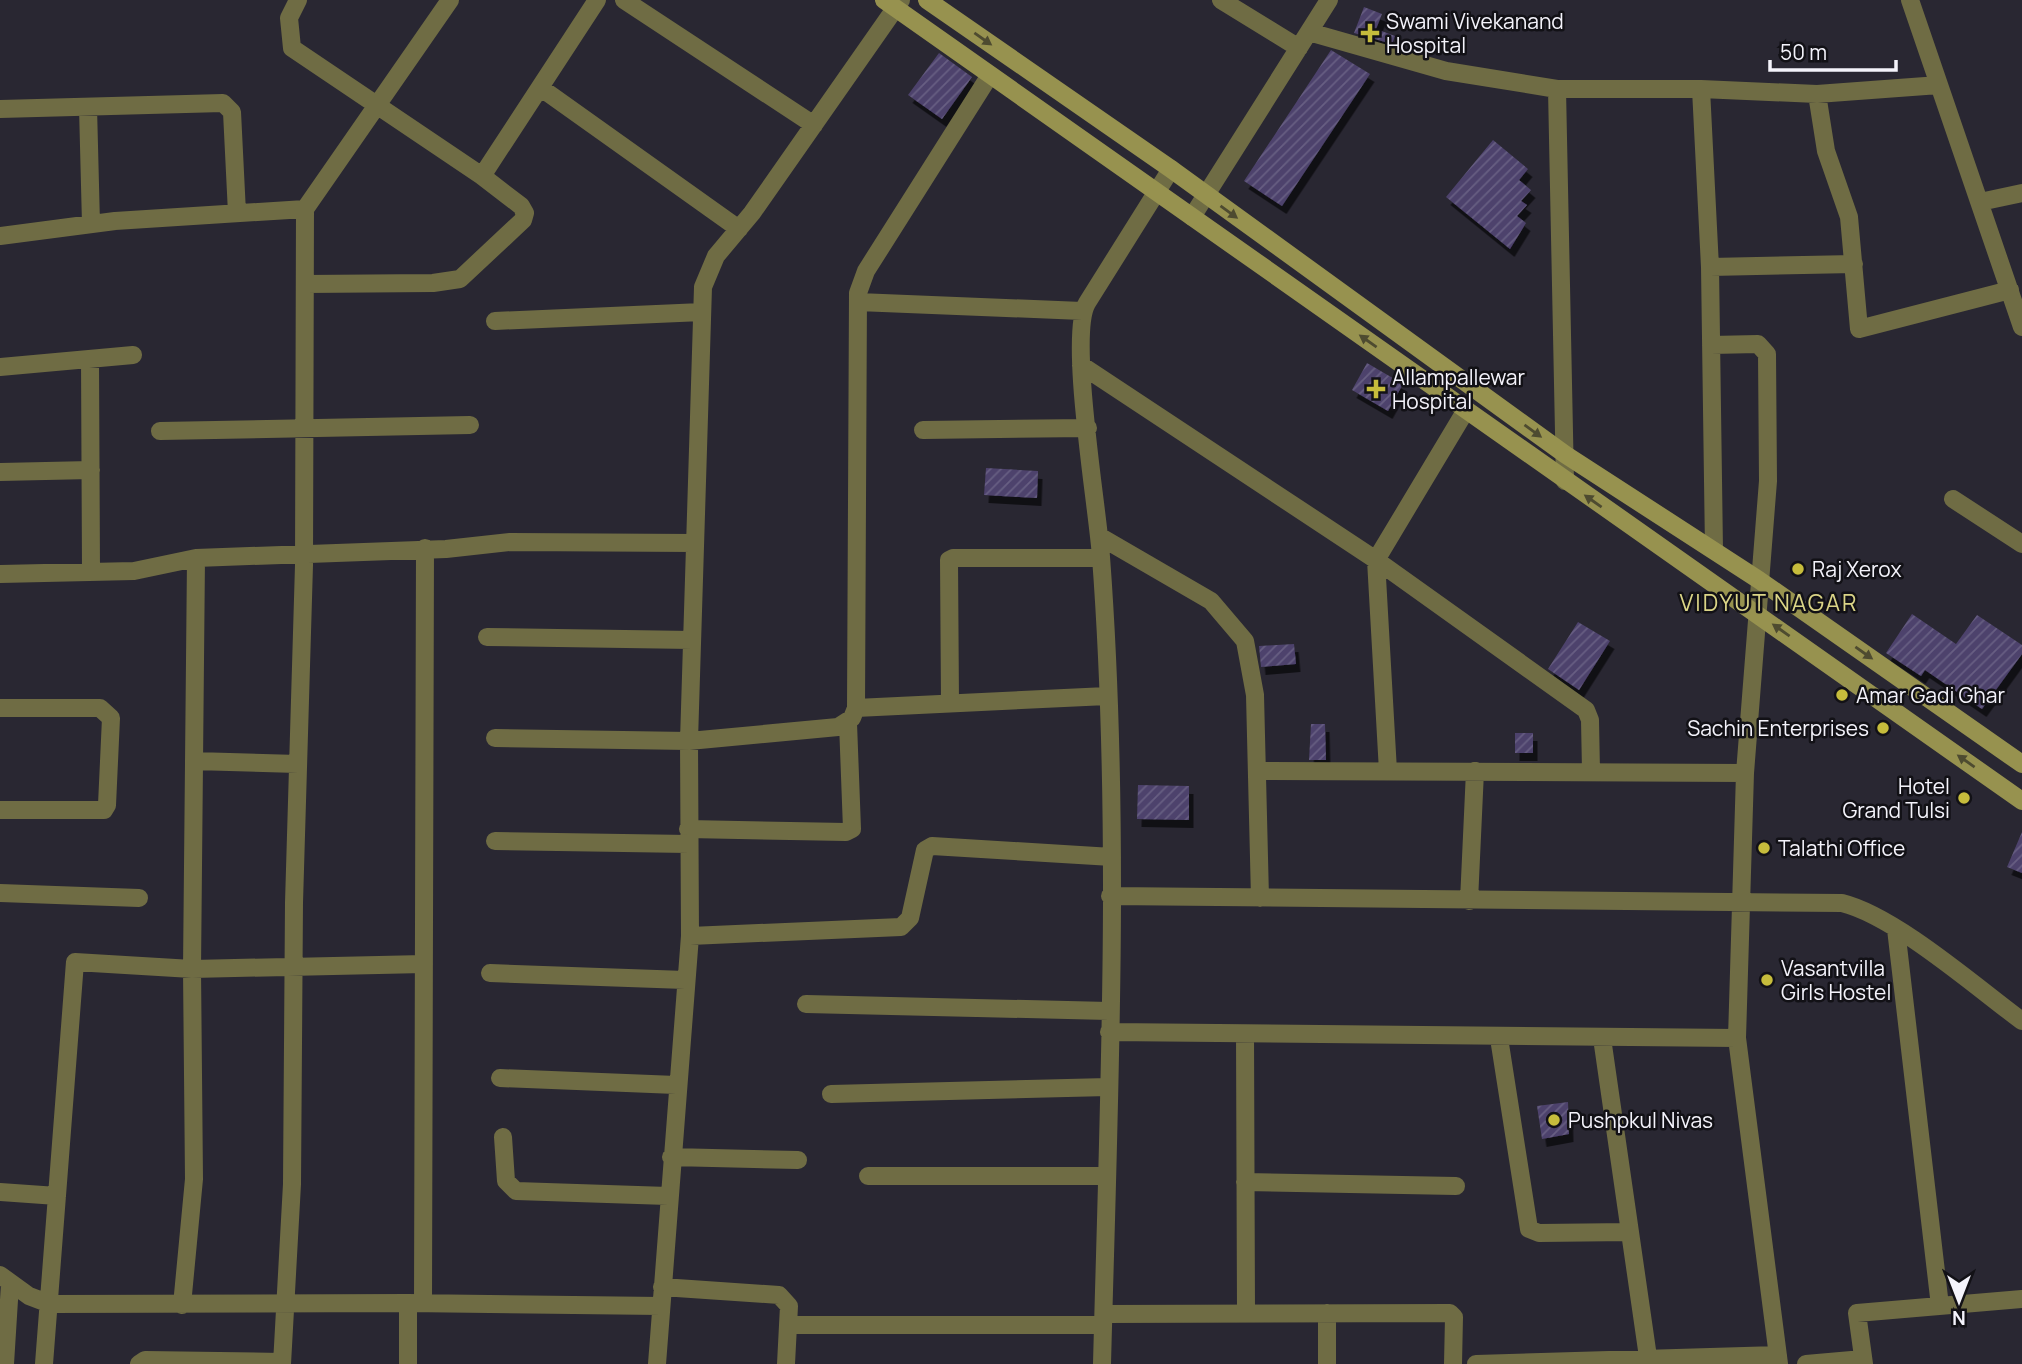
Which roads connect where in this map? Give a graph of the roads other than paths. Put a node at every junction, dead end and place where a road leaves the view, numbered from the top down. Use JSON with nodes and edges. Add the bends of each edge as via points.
{"nodes":[{"id":1,"x":298,"y":0,"type":"edge"},
{"id":2,"x":450,"y":0,"type":"edge"},
{"id":3,"x":597,"y":0,"type":"edge"},
{"id":4,"x":624,"y":0,"type":"edge"},
{"id":5,"x":927,"y":0,"type":"edge"},
{"id":6,"x":1221,"y":0,"type":"edge"},
{"id":7,"x":1328,"y":0,"type":"edge"},
{"id":8,"x":1910,"y":0,"type":"edge"},
{"id":9,"x":894,"y":3,"type":"edge"},
{"id":10,"x":1309,"y":32,"type":"junction"},
{"id":11,"x":1299,"y":48,"type":"junction"},
{"id":12,"x":990,"y":75,"type":"junction"},
{"id":13,"x":1939,"y":85,"type":"junction"},
{"id":14,"x":541,"y":88,"type":"junction"},
{"id":15,"x":1558,"y":89,"type":"junction"},
{"id":16,"x":1701,"y":89,"type":"junction"},
{"id":17,"x":1817,"y":94,"type":"junction"},
{"id":18,"x":88,"y":107,"type":"junction"},
{"id":19,"x":375,"y":107,"type":"junction"},
{"id":20,"x":0,"y":109,"type":"edge"},
{"id":21,"x":814,"y":125,"type":"junction"},
{"id":22,"x":1171,"y":169,"type":"junction"},
{"id":23,"x":482,"y":176,"type":"junction"},
{"id":24,"x":2022,"y":192,"type":"edge"},
{"id":25,"x":1157,"y":193,"type":"junction"},
{"id":26,"x":1206,"y":195,"type":"junction"},
{"id":27,"x":1980,"y":202,"type":"junction"},
{"id":28,"x":305,"y":209,"type":"junction"},
{"id":29,"x":237,"y":213,"type":"junction"},
{"id":30,"x":1192,"y":217,"type":"junction"},
{"id":31,"x":91,"y":224,"type":"junction"},
{"id":32,"x":739,"y":229,"type":"junction"},
{"id":33,"x":0,"y":236,"type":"edge"},
{"id":34,"x":1854,"y":264,"type":"junction"},
{"id":35,"x":1710,"y":267,"type":"junction"},
{"id":36,"x":305,"y":284,"type":"junction"},
{"id":37,"x":2010,"y":290,"type":"junction"},
{"id":38,"x":858,"y":302,"type":"junction"},
{"id":39,"x":702,"y":312,"type":"junction"},
{"id":40,"x":1082,"y":312,"type":"junction"},
{"id":41,"x":495,"y":321,"type":"dead end"},
{"id":42,"x":2022,"y":327,"type":"edge"},
{"id":43,"x":1711,"y":345,"type":"junction"},
{"id":44,"x":133,"y":355,"type":"dead end"},
{"id":45,"x":90,"y":359,"type":"junction"},
{"id":46,"x":1081,"y":365,"type":"junction"},
{"id":47,"x":0,"y":367,"type":"edge"},
{"id":48,"x":1466,"y":410,"type":"junction"},
{"id":49,"x":470,"y":425,"type":"dead end"},
{"id":50,"x":304,"y":426,"type":"junction"},
{"id":51,"x":1088,"y":428,"type":"junction"},
{"id":52,"x":923,"y":430,"type":"dead end"},
{"id":53,"x":160,"y":431,"type":"dead end"},
{"id":54,"x":1566,"y":455,"type":"junction"},
{"id":55,"x":90,"y":470,"type":"junction"},
{"id":56,"x":0,"y":472,"type":"edge"},
{"id":57,"x":1565,"y":481,"type":"junction"},
{"id":58,"x":1953,"y":499,"type":"dead end"},
{"id":59,"x":1099,"y":536,"type":"junction"},
{"id":60,"x":695,"y":543,"type":"junction"},
{"id":61,"x":2022,"y":544,"type":"edge"},
{"id":62,"x":425,"y":548,"type":"junction"},
{"id":63,"x":1714,"y":550,"type":"junction"},
{"id":64,"x":303,"y":552,"type":"junction"},
{"id":65,"x":196,"y":558,"type":"junction"},
{"id":66,"x":1101,"y":558,"type":"junction"},
{"id":67,"x":1376,"y":560,"type":"junction"},
{"id":68,"x":91,"y":572,"type":"junction"},
{"id":69,"x":0,"y":574,"type":"edge"},
{"id":70,"x":1759,"y":579,"type":"junction"},
{"id":71,"x":1756,"y":612,"type":"junction"},
{"id":72,"x":487,"y":637,"type":"dead end"},
{"id":73,"x":692,"y":640,"type":"junction"},
{"id":74,"x":1107,"y":696,"type":"junction"},
{"id":75,"x":950,"y":703,"type":"junction"},
{"id":76,"x":0,"y":708,"type":"edge"},
{"id":77,"x":852,"y":715,"type":"junction"},
{"id":78,"x":495,"y":738,"type":"dead end"},
{"id":79,"x":689,"y":741,"type":"junction"},
{"id":80,"x":194,"y":761,"type":"junction"},
{"id":81,"x":298,"y":764,"type":"junction"},
{"id":82,"x":2022,"y":764,"type":"edge"},
{"id":83,"x":1258,"y":771,"type":"junction"},
{"id":84,"x":1388,"y":771,"type":"junction"},
{"id":85,"x":1475,"y":771,"type":"junction"},
{"id":86,"x":1591,"y":771,"type":"junction"},
{"id":87,"x":1745,"y":772,"type":"junction"},
{"id":88,"x":2022,"y":801,"type":"edge"},
{"id":89,"x":0,"y":810,"type":"edge"},
{"id":90,"x":689,"y":836,"type":"junction"},
{"id":91,"x":495,"y":841,"type":"dead end"},
{"id":92,"x":1112,"y":857,"type":"junction"},
{"id":93,"x":0,"y":893,"type":"edge"},
{"id":94,"x":1110,"y":896,"type":"junction"},
{"id":95,"x":139,"y":898,"type":"dead end"},
{"id":96,"x":1260,"y":898,"type":"junction"},
{"id":97,"x":1469,"y":901,"type":"junction"},
{"id":98,"x":1742,"y":904,"type":"junction"},
{"id":99,"x":1896,"y":929,"type":"junction"},
{"id":100,"x":690,"y":936,"type":"junction"},
{"id":101,"x":293,"y":964,"type":"junction"},
{"id":102,"x":424,"y":964,"type":"junction"},
{"id":103,"x":192,"y":969,"type":"junction"},
{"id":104,"x":490,"y":973,"type":"dead end"},
{"id":105,"x":685,"y":980,"type":"junction"},
{"id":106,"x":806,"y":1004,"type":"dead end"},
{"id":107,"x":1109,"y":1011,"type":"junction"},
{"id":108,"x":2022,"y":1021,"type":"edge"},
{"id":109,"x":1109,"y":1032,"type":"junction"},
{"id":110,"x":1245,"y":1034,"type":"junction"},
{"id":111,"x":1499,"y":1038,"type":"junction"},
{"id":112,"x":1602,"y":1038,"type":"junction"},
{"id":113,"x":1737,"y":1038,"type":"junction"},
{"id":114,"x":500,"y":1078,"type":"dead end"},
{"id":115,"x":676,"y":1085,"type":"junction"},
{"id":116,"x":1108,"y":1087,"type":"junction"},
{"id":117,"x":831,"y":1094,"type":"dead end"},
{"id":118,"x":503,"y":1137,"type":"dead end"},
{"id":119,"x":671,"y":1157,"type":"junction"},
{"id":120,"x":798,"y":1160,"type":"dead end"},
{"id":121,"x":868,"y":1176,"type":"dead end"},
{"id":122,"x":1107,"y":1176,"type":"junction"},
{"id":123,"x":1245,"y":1182,"type":"junction"},
{"id":124,"x":1456,"y":1186,"type":"dead end"},
{"id":125,"x":0,"y":1192,"type":"edge"},
{"id":126,"x":57,"y":1196,"type":"junction"},
{"id":127,"x":668,"y":1196,"type":"junction"},
{"id":128,"x":1630,"y":1232,"type":"junction"},
{"id":129,"x":5,"y":1280,"type":"edge"},
{"id":130,"x":662,"y":1287,"type":"junction"},
{"id":131,"x":2022,"y":1299,"type":"edge"},
{"id":132,"x":416,"y":1303,"type":"junction"},
{"id":133,"x":50,"y":1304,"type":"junction"},
{"id":134,"x":182,"y":1305,"type":"junction"},
{"id":135,"x":284,"y":1305,"type":"junction"},
{"id":136,"x":661,"y":1306,"type":"junction"},
{"id":137,"x":1940,"y":1306,"type":"junction"},
{"id":138,"x":1246,"y":1313,"type":"junction"},
{"id":139,"x":1327,"y":1313,"type":"junction"},
{"id":140,"x":1103,"y":1319,"type":"junction"},
{"id":141,"x":788,"y":1325,"type":"junction"},
{"id":142,"x":1778,"y":1360,"type":"edge"},
{"id":143,"x":1585,"y":1362,"type":"edge"},
{"id":144,"x":1649,"y":1362,"type":"edge"},
{"id":145,"x":1864,"y":1362,"type":"edge"},
{"id":146,"x":282,"y":1363,"type":"edge"},
{"id":147,"x":5,"y":1364,"type":"edge"},
{"id":148,"x":44,"y":1364,"type":"edge"},
{"id":149,"x":139,"y":1364,"type":"edge"},
{"id":150,"x":408,"y":1364,"type":"edge"},
{"id":151,"x":657,"y":1364,"type":"edge"},
{"id":152,"x":786,"y":1364,"type":"edge"},
{"id":153,"x":1102,"y":1364,"type":"edge"},
{"id":154,"x":1327,"y":1364,"type":"edge"},
{"id":155,"x":1453,"y":1364,"type":"edge"},
{"id":156,"x":1476,"y":1364,"type":"edge"},
{"id":157,"x":1806,"y":1364,"type":"edge"}],
"edges":[{"from":1,"to":19,"type":"street","via":[[289,18],[292,48]]},
{"from":2,"to":19,"type":"street"},
{"from":3,"to":14,"type":"street"},
{"from":4,"to":21,"type":"street"},
{"from":5,"to":22,"type":"main road","one_way":true},
{"from":6,"to":11,"type":"street"},
{"from":7,"to":10,"type":"street"},
{"from":8,"to":13,"type":"street"},
{"from":9,"to":12,"type":"main road"},
{"from":9,"to":21,"type":"street"},
{"from":10,"to":11,"type":"street"},
{"from":10,"to":15,"type":"street","via":[[1446,71]]},
{"from":11,"to":26,"type":"street"},
{"from":12,"to":25,"type":"main road"},
{"from":12,"to":38,"type":"street","via":[[866,271]]},
{"from":13,"to":17,"type":"street"},
{"from":13,"to":27,"type":"street"},
{"from":14,"to":23,"type":"street"},
{"from":14,"to":32,"type":"street"},
{"from":15,"to":16,"type":"street"},
{"from":15,"to":54,"type":"street"},
{"from":16,"to":17,"type":"street"},
{"from":16,"to":35,"type":"street"},
{"from":17,"to":34,"type":"street","via":[[1826,151],[1849,217]]},
{"from":18,"to":20,"type":"street"},
{"from":18,"to":29,"type":"street","via":[[223,103],[232,112]]},
{"from":18,"to":31,"type":"street"},
{"from":19,"to":23,"type":"street"},
{"from":19,"to":28,"type":"street"},
{"from":21,"to":32,"type":"street"},
{"from":22,"to":25,"type":"street"},
{"from":22,"to":26,"type":"main road"},
{"from":23,"to":36,"type":"street","via":[[525,213],[460,279],[433,284]]},
{"from":24,"to":27,"type":"street"},
{"from":25,"to":30,"type":"main road"},
{"from":25,"to":40,"type":"street"},
{"from":26,"to":30,"type":"street"},
{"from":26,"to":54,"type":"main road","one_way":true},
{"from":27,"to":37,"type":"street"},
{"from":28,"to":29,"type":"street"},
{"from":28,"to":36,"type":"street"},
{"from":29,"to":31,"type":"street"},
{"from":48,"to":30,"type":"main road","one_way":true},
{"from":31,"to":33,"type":"street"},
{"from":32,"to":39,"type":"street","via":[[716,256],[703,287]]},
{"from":34,"to":35,"type":"street"},
{"from":34,"to":37,"type":"street","via":[[1859,329]]},
{"from":35,"to":43,"type":"street"},
{"from":36,"to":50,"type":"street"},
{"from":37,"to":42,"type":"street"},
{"from":38,"to":40,"type":"street"},
{"from":38,"to":77,"type":"street"},
{"from":39,"to":41,"type":"street"},
{"from":39,"to":60,"type":"street"},
{"from":40,"to":46,"type":"street"},
{"from":43,"to":63,"type":"street"},
{"from":43,"to":70,"type":"street","via":[[1758,344],[1768,354],[1768,481]]},
{"from":44,"to":45,"type":"street"},
{"from":45,"to":47,"type":"street"},
{"from":45,"to":55,"type":"street"},
{"from":46,"to":51,"type":"street"},
{"from":46,"to":67,"type":"street"},
{"from":48,"to":57,"type":"main road"},
{"from":48,"to":67,"type":"street"},
{"from":49,"to":50,"type":"street"},
{"from":50,"to":53,"type":"street"},
{"from":50,"to":64,"type":"street"},
{"from":51,"to":52,"type":"street"},
{"from":51,"to":59,"type":"street"},
{"from":54,"to":57,"type":"street"},
{"from":54,"to":63,"type":"main road"},
{"from":55,"to":56,"type":"street"},
{"from":55,"to":68,"type":"street"},
{"from":71,"to":57,"type":"main road","one_way":true},
{"from":58,"to":61,"type":"street"},
{"from":59,"to":66,"type":"street"},
{"from":59,"to":83,"type":"street","via":[[1211,601],[1245,641],[1255,695]]},
{"from":60,"to":62,"type":"street","via":[[510,542]]},
{"from":60,"to":73,"type":"street"},
{"from":62,"to":64,"type":"street"},
{"from":62,"to":102,"type":"street"},
{"from":63,"to":70,"type":"main road"},
{"from":64,"to":65,"type":"street"},
{"from":64,"to":81,"type":"street"},
{"from":65,"to":68,"type":"street","via":[[134,570]]},
{"from":65,"to":80,"type":"street"},
{"from":66,"to":74,"type":"street"},
{"from":66,"to":75,"type":"street","via":[[949,560]]},
{"from":67,"to":84,"type":"street"},
{"from":67,"to":86,"type":"street","via":[[1586,710]]},
{"from":68,"to":69,"type":"street"},
{"from":70,"to":71,"type":"street"},
{"from":70,"to":82,"type":"main road","one_way":true},
{"from":71,"to":87,"type":"street"},
{"from":88,"to":71,"type":"main road","one_way":true},
{"from":72,"to":73,"type":"street"},
{"from":73,"to":79,"type":"street"},
{"from":74,"to":75,"type":"street"},
{"from":74,"to":92,"type":"street"},
{"from":75,"to":77,"type":"street"},
{"from":76,"to":89,"type":"street","via":[[100,708],[111,718],[104,810]]},
{"from":77,"to":79,"type":"street","via":[[838,727]]},
{"from":77,"to":90,"type":"street","via":[[852,829]]},
{"from":78,"to":79,"type":"street"},
{"from":79,"to":90,"type":"street"},
{"from":80,"to":81,"type":"street"},
{"from":80,"to":103,"type":"street"},
{"from":81,"to":101,"type":"street"},
{"from":83,"to":84,"type":"street"},
{"from":83,"to":96,"type":"street"},
{"from":84,"to":85,"type":"street"},
{"from":85,"to":86,"type":"street"},
{"from":85,"to":97,"type":"street"},
{"from":86,"to":87,"type":"street"},
{"from":87,"to":98,"type":"street"},
{"from":90,"to":91,"type":"street"},
{"from":90,"to":100,"type":"street"},
{"from":92,"to":94,"type":"street"},
{"from":92,"to":100,"type":"street","via":[[932,846],[925,850],[910,918],[901,927]]},
{"from":93,"to":95,"type":"street"},
{"from":94,"to":96,"type":"street"},
{"from":94,"to":107,"type":"street"},
{"from":96,"to":97,"type":"street"},
{"from":97,"to":98,"type":"street"},
{"from":98,"to":99,"type":"street","via":[[1842,903],[1861,908]]},
{"from":98,"to":113,"type":"street"},
{"from":99,"to":108,"type":"street"},
{"from":99,"to":137,"type":"street"},
{"from":100,"to":105,"type":"street"},
{"from":101,"to":102,"type":"street"},
{"from":101,"to":103,"type":"street"},
{"from":101,"to":135,"type":"street","via":[[292,1184]]},
{"from":102,"to":132,"type":"street"},
{"from":103,"to":126,"type":"street","via":[[75,962]]},
{"from":103,"to":134,"type":"street","via":[[194,1179]]},
{"from":104,"to":105,"type":"street"},
{"from":105,"to":115,"type":"street"},
{"from":106,"to":107,"type":"street"},
{"from":107,"to":109,"type":"street"},
{"from":109,"to":110,"type":"street"},
{"from":109,"to":116,"type":"street"},
{"from":110,"to":111,"type":"street"},
{"from":110,"to":123,"type":"street"},
{"from":111,"to":112,"type":"street"},
{"from":111,"to":128,"type":"street","via":[[1529,1229],[1539,1233]]},
{"from":112,"to":113,"type":"street"},
{"from":112,"to":128,"type":"street"},
{"from":113,"to":142,"type":"street"},
{"from":114,"to":115,"type":"street"},
{"from":115,"to":119,"type":"street"},
{"from":116,"to":117,"type":"street"},
{"from":116,"to":122,"type":"street"},
{"from":118,"to":127,"type":"street","via":[[506,1181],[516,1191]]},
{"from":119,"to":120,"type":"street"},
{"from":119,"to":127,"type":"street"},
{"from":121,"to":122,"type":"street"},
{"from":122,"to":140,"type":"street"},
{"from":123,"to":124,"type":"street"},
{"from":123,"to":138,"type":"street"},
{"from":125,"to":126,"type":"street"},
{"from":126,"to":133,"type":"street"},
{"from":127,"to":130,"type":"street"},
{"from":128,"to":144,"type":"street"},
{"from":129,"to":133,"type":"street"},
{"from":129,"to":147,"type":"street"},
{"from":130,"to":136,"type":"street"},
{"from":130,"to":141,"type":"street","via":[[779,1295],[789,1306]]},
{"from":131,"to":137,"type":"street"},
{"from":132,"to":135,"type":"street"},
{"from":132,"to":136,"type":"street"},
{"from":132,"to":150,"type":"street"},
{"from":133,"to":134,"type":"street"},
{"from":133,"to":148,"type":"street"},
{"from":134,"to":135,"type":"street"},
{"from":135,"to":146,"type":"street"},
{"from":136,"to":151,"type":"street"},
{"from":137,"to":145,"type":"street","via":[[1857,1313]]},
{"from":138,"to":139,"type":"street"},
{"from":138,"to":140,"type":"street"},
{"from":139,"to":154,"type":"street"},
{"from":139,"to":155,"type":"street","via":[[1450,1313],[1454,1317]]},
{"from":140,"to":141,"type":"street"},
{"from":140,"to":153,"type":"street"},
{"from":141,"to":152,"type":"street"},
{"from":142,"to":144,"type":"street"},
{"from":143,"to":144,"type":"street"},
{"from":143,"to":156,"type":"street"},
{"from":145,"to":157,"type":"street"},
{"from":146,"to":149,"type":"street","via":[[145,1360]]}]}
